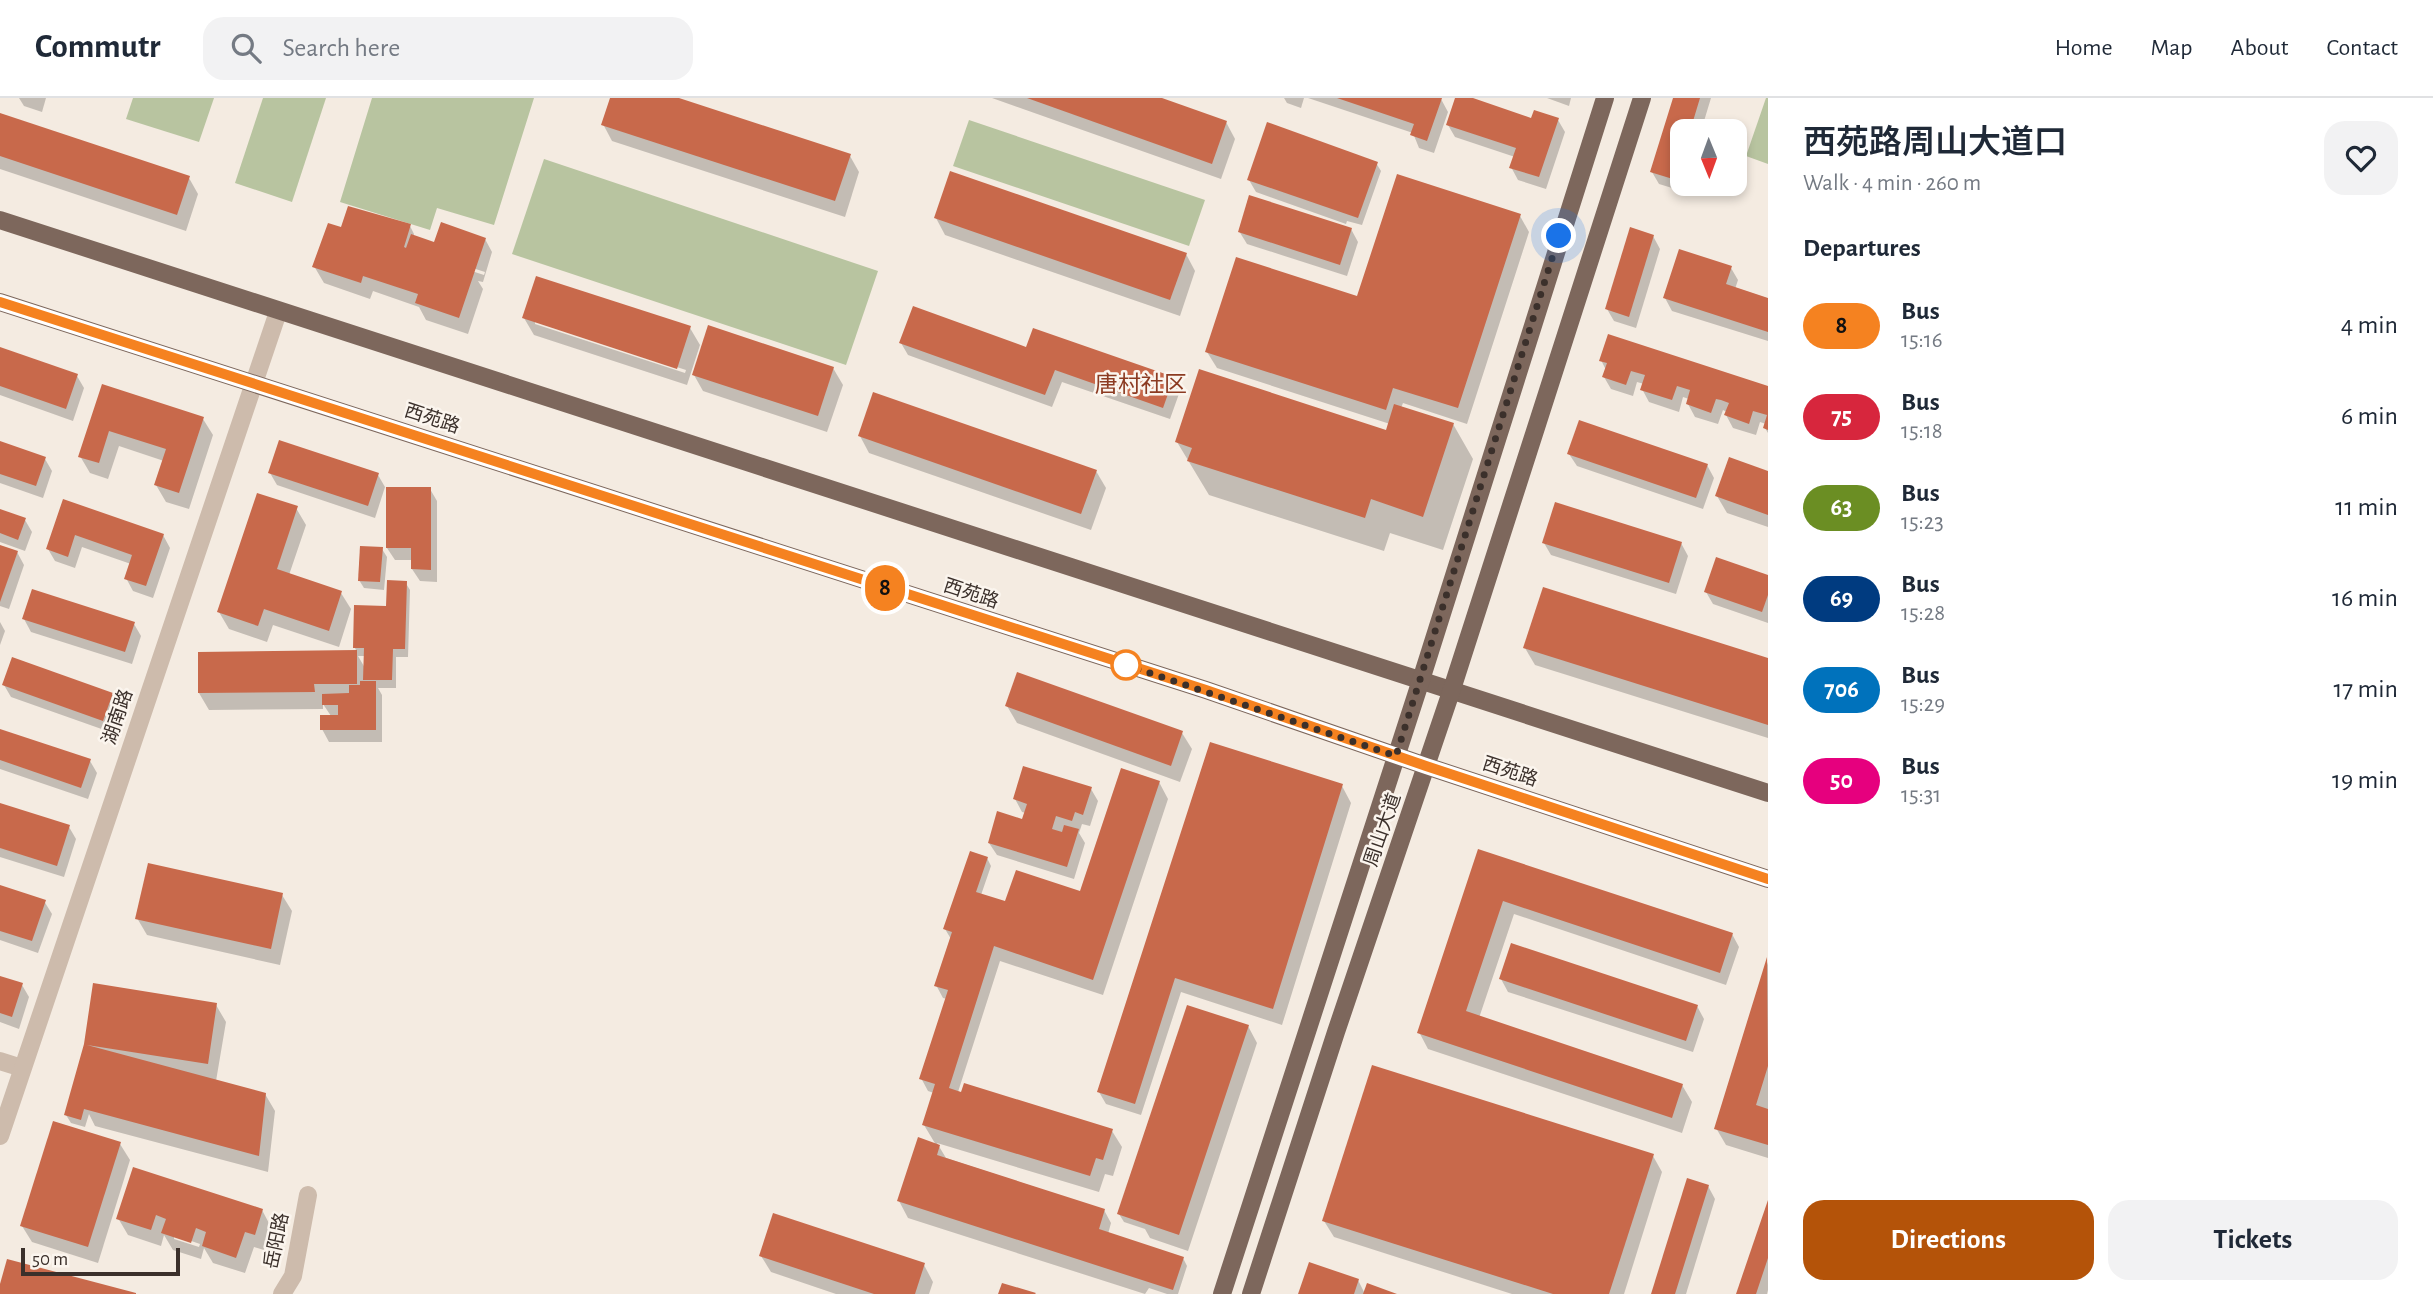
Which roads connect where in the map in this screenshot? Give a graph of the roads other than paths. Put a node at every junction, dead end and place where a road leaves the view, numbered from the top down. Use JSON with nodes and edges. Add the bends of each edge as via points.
{"nodes":[{"id":1,"x":1605,"y":98,"type":"edge"},
{"id":2,"x":1642,"y":98,"type":"edge"},
{"id":3,"x":0,"y":220,"type":"edge"},
{"id":4,"x":0,"y":302,"type":"edge"},
{"id":5,"x":278,"y":312,"type":"junction"},
{"id":6,"x":254,"y":384,"type":"junction"},
{"id":7,"x":1421,"y":680,"type":"junction"},
{"id":8,"x":1452,"y":689,"type":"junction"},
{"id":9,"x":1396,"y":756,"type":"junction"},
{"id":10,"x":1426,"y":766,"type":"junction"},
{"id":11,"x":1768,"y":793,"type":"edge"},
{"id":12,"x":1768,"y":879,"type":"edge"},
{"id":13,"x":0,"y":1061,"type":"edge"},
{"id":14,"x":22,"y":1068,"type":"junction"},
{"id":15,"x":0,"y":1136,"type":"edge"},
{"id":16,"x":308,"y":1195,"type":"dead end"},
{"id":17,"x":282,"y":1294,"type":"edge"},
{"id":18,"x":1222,"y":1294,"type":"edge"},
{"id":19,"x":1251,"y":1294,"type":"edge"}],
"edges":[{"from":1,"to":7,"type":"main road","name":"周山大道"},
{"from":2,"to":8,"type":"main road","name":"周山大道"},
{"from":3,"to":5,"type":"main road"},
{"from":4,"to":6,"type":"main road","name":"西苑路"},
{"from":5,"to":6,"type":"street","name":"湖南路"},
{"from":5,"to":7,"type":"main road"},
{"from":6,"to":9,"type":"main road","name":"西苑路","via":[[1206,690]]},
{"from":6,"to":14,"type":"street","name":"湖南路"},
{"from":7,"to":8,"type":"main road"},
{"from":7,"to":9,"type":"main road","name":"周山大道"},
{"from":8,"to":10,"type":"main road","name":"周山大道"},
{"from":8,"to":11,"type":"main road"},
{"from":9,"to":10,"type":"main road","name":"西苑路"},
{"from":9,"to":18,"type":"main road","name":"周山大道"},
{"from":10,"to":12,"type":"main road","name":"西苑路"},
{"from":10,"to":19,"type":"main road","name":"周山大道"},
{"from":13,"to":14,"type":"street"},
{"from":14,"to":15,"type":"street","name":"湖南路"},
{"from":16,"to":17,"type":"street","name":"岳阳路","via":[[293,1276]]}]}
